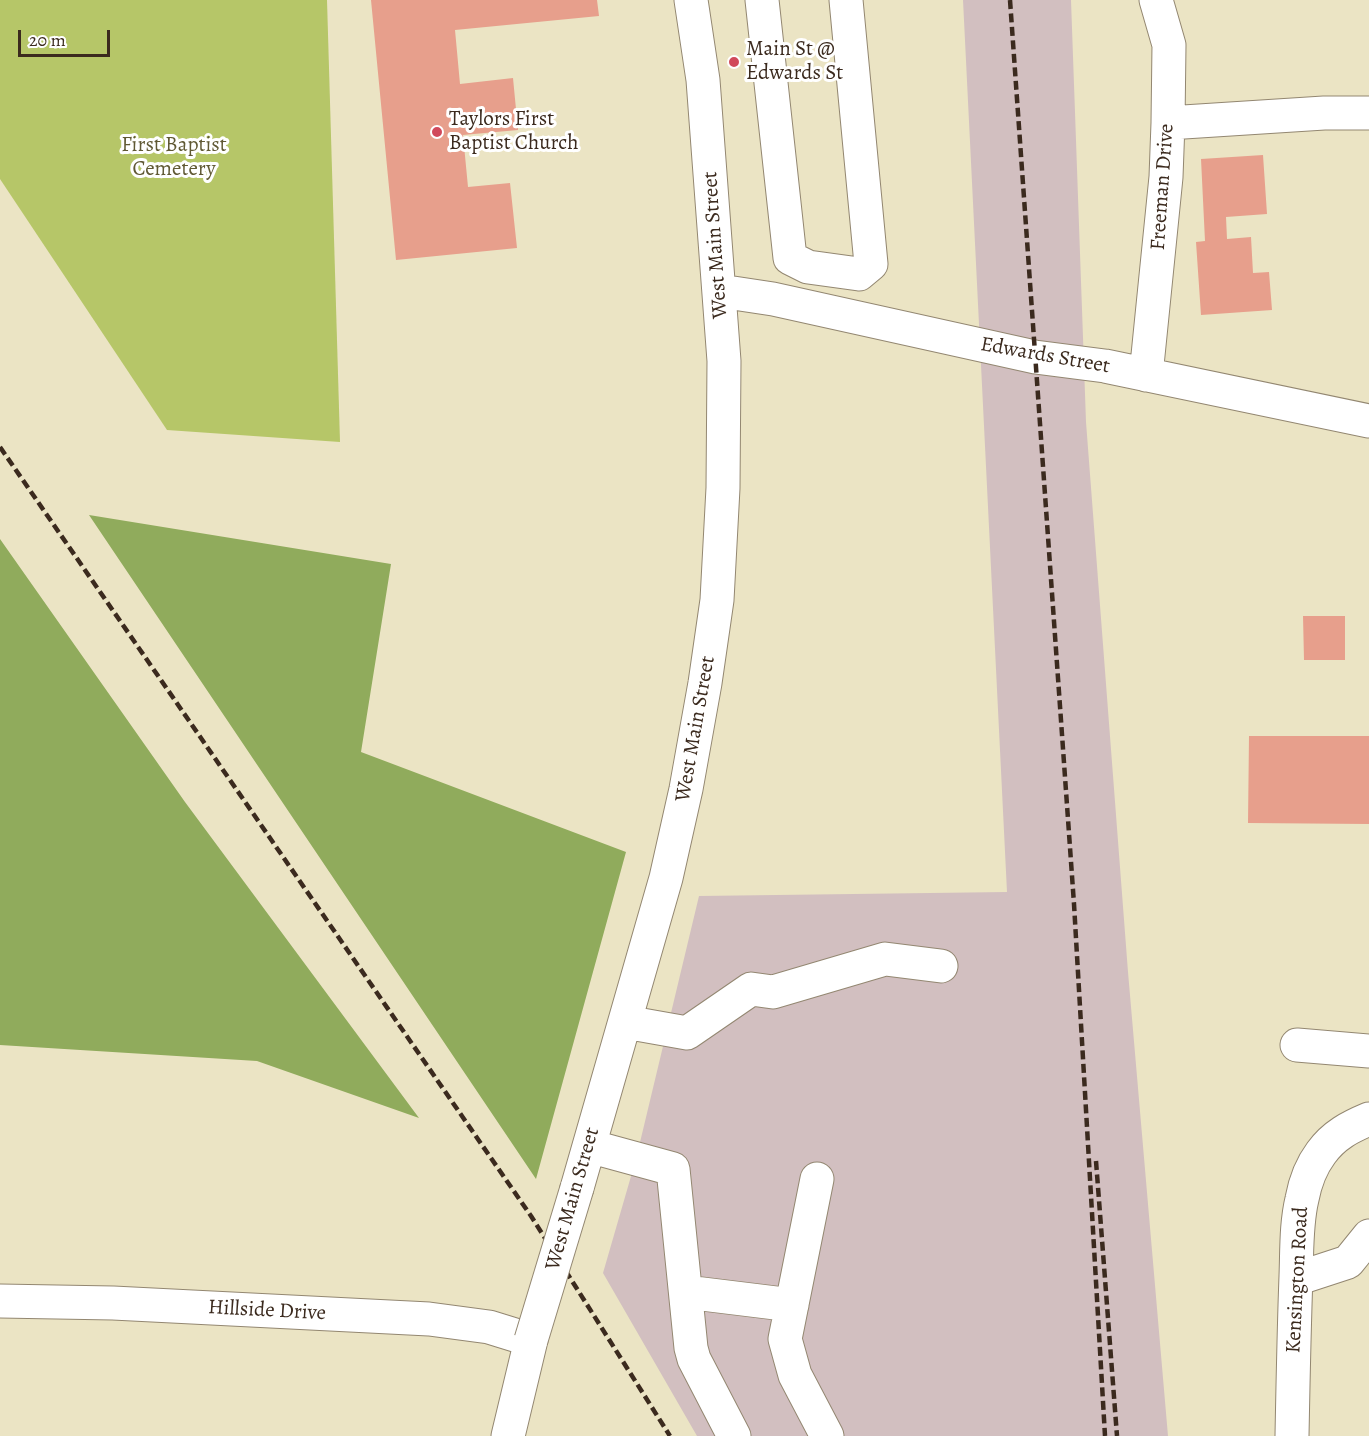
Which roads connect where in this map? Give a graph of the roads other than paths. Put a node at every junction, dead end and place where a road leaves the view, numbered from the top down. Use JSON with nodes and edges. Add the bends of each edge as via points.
{"nodes":[{"id":1,"x":691,"y":0,"type":"edge"},
{"id":2,"x":762,"y":0,"type":"edge"},
{"id":3,"x":846,"y":0,"type":"edge"},
{"id":4,"x":1156,"y":0,"type":"edge"},
{"id":5,"x":1369,"y":113,"type":"edge"},
{"id":6,"x":1167,"y":123,"type":"junction"},
{"id":7,"x":859,"y":274,"type":"junction"},
{"id":8,"x":720,"y":291,"type":"junction"},
{"id":9,"x":859,"y":318,"type":"junction"},
{"id":10,"x":1146,"y":375,"type":"junction"},
{"id":11,"x":1369,"y":421,"type":"edge"},
{"id":12,"x":941,"y":966,"type":"dead end"},
{"id":13,"x":625,"y":1022,"type":"junction"},
{"id":14,"x":1297,"y":1045,"type":"dead end"},
{"id":15,"x":1369,"y":1051,"type":"edge"},
{"id":16,"x":1369,"y":1119,"type":"edge"},
{"id":17,"x":589,"y":1146,"type":"junction"},
{"id":18,"x":817,"y":1179,"type":"dead end"},
{"id":19,"x":1369,"y":1236,"type":"edge"},
{"id":20,"x":1296,"y":1279,"type":"junction"},
{"id":21,"x":686,"y":1292,"type":"junction"},
{"id":22,"x":0,"y":1301,"type":"edge"},
{"id":23,"x":792,"y":1305,"type":"junction"},
{"id":24,"x":531,"y":1340,"type":"junction"},
{"id":25,"x":508,"y":1436,"type":"edge"},
{"id":26,"x":734,"y":1436,"type":"edge"},
{"id":27,"x":827,"y":1436,"type":"edge"},
{"id":28,"x":1292,"y":1436,"type":"edge"}],
"edges":[{"from":1,"to":8,"type":"street","name":"West Main Street","via":[[703,80]]},
{"from":2,"to":7,"type":"street","via":[[790,258],[808,267]]},
{"from":3,"to":7,"type":"street","via":[[871,264]]},
{"from":4,"to":6,"type":"street","name":"Freeman Drive","via":[[1169,45]]},
{"from":5,"to":6,"type":"street"},
{"from":6,"to":10,"type":"street","name":"Freeman Drive","via":[[1166,177]]},
{"from":7,"to":9,"type":"street"},
{"from":8,"to":9,"type":"street","name":"Edwards Street"},
{"from":8,"to":13,"type":"street","name":"West Main Street","via":[[723,465],[717,600],[684,800]]},
{"from":9,"to":10,"type":"street","name":"Edwards Street","via":[[1035,357]]},
{"from":10,"to":11,"type":"street","name":"Edwards Street"},
{"from":12,"to":13,"type":"street","via":[[885,959],[773,992],[750,989],[687,1033]]},
{"from":13,"to":17,"type":"street","name":"West Main Street"},
{"from":14,"to":15,"type":"street"},
{"from":16,"to":20,"type":"street","name":"Kensington Road","via":[[1333,1139],[1312,1170],[1298,1221]]},
{"from":17,"to":21,"type":"street","via":[[673,1169]]},
{"from":17,"to":24,"type":"street","name":"West Main Street","bridge":true},
{"from":18,"to":23,"type":"street"},
{"from":19,"to":20,"type":"street","via":[[1348,1262]]},
{"from":20,"to":28,"type":"street","name":"Kensington Road"},
{"from":21,"to":23,"type":"street"},
{"from":21,"to":26,"type":"street","via":[[694,1359]]},
{"from":22,"to":24,"type":"street","name":"Hillside Drive","via":[[429,1319],[489,1327]]},
{"from":23,"to":27,"type":"street","via":[[785,1339],[795,1375]]},
{"from":24,"to":25,"type":"street","name":"West Main Street"}]}
